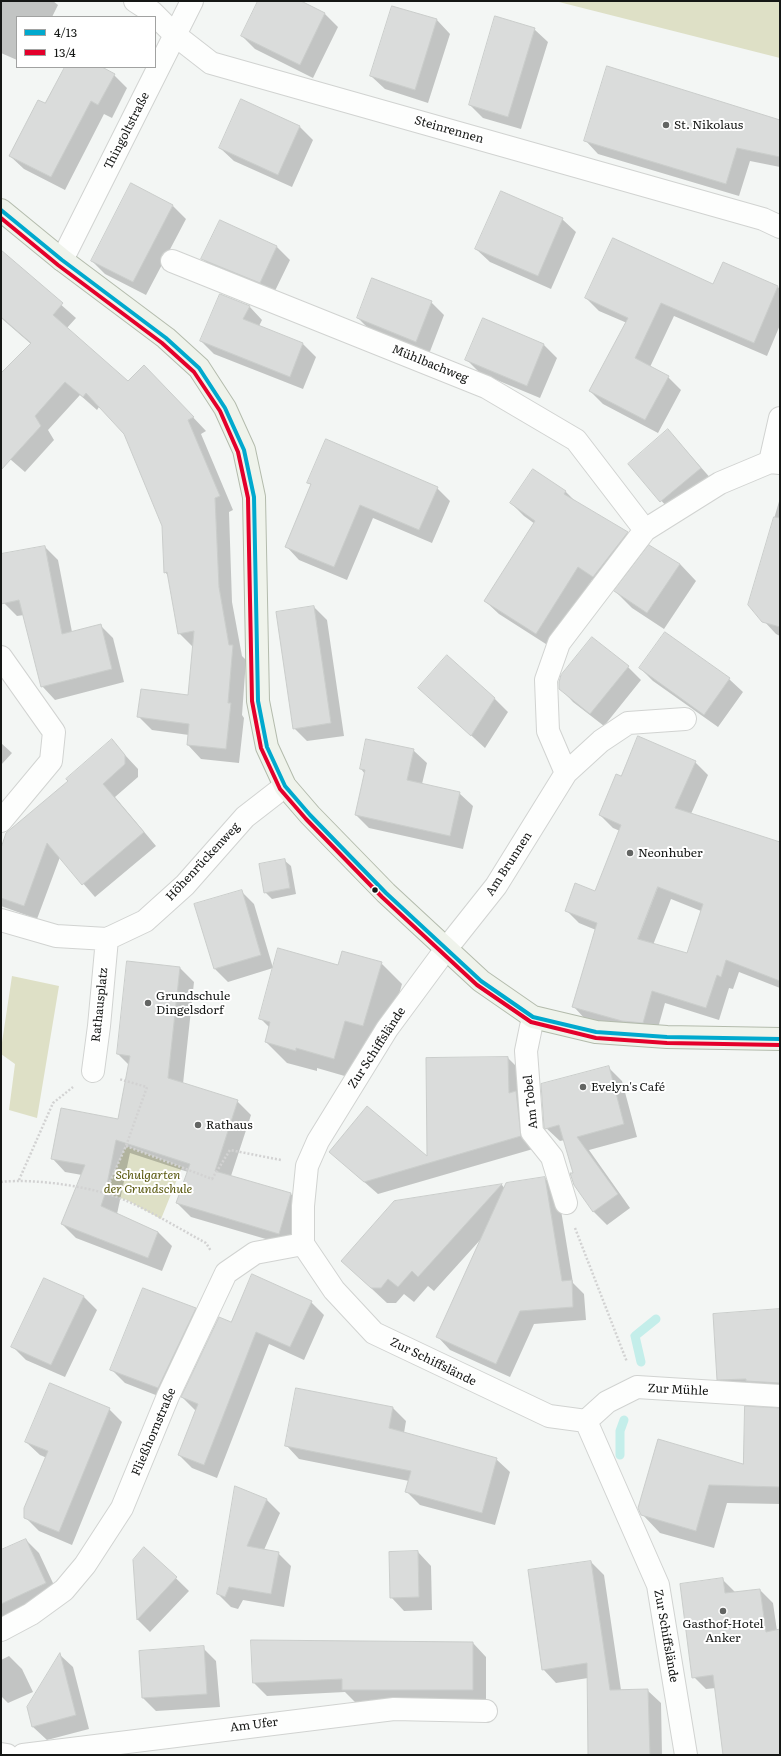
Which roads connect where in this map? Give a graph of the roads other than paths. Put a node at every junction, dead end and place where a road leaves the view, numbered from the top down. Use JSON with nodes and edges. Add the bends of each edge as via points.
{"nodes":[{"id":1,"x":135,"y":1,"type":"edge"},
{"id":2,"x":192,"y":1,"type":"edge"},
{"id":3,"x":175,"y":35,"type":"junction"},
{"id":4,"x":1,"y":210,"type":"edge"},
{"id":5,"x":780,"y":226,"type":"edge"},
{"id":6,"x":62,"y":260,"type":"junction"},
{"id":7,"x":172,"y":261,"type":"dead end"},
{"id":8,"x":780,"y":418,"type":"edge"},
{"id":9,"x":775,"y":463,"type":"edge"},
{"id":10,"x":645,"y":530,"type":"junction"},
{"id":11,"x":1,"y":657,"type":"edge"},
{"id":12,"x":685,"y":719,"type":"dead end"},
{"id":13,"x":566,"y":774,"type":"junction"},
{"id":14,"x":285,"y":786,"type":"junction"},
{"id":15,"x":1,"y":821,"type":"edge"},
{"id":16,"x":1,"y":920,"type":"edge"},
{"id":17,"x":107,"y":939,"type":"junction"},
{"id":18,"x":446,"y":949,"type":"junction"},
{"id":19,"x":533,"y":1017,"type":"junction"},
{"id":20,"x":780,"y":1039,"type":"edge"},
{"id":21,"x":92,"y":1071,"type":"road end"},
{"id":22,"x":566,"y":1203,"type":"road end"},
{"id":23,"x":303,"y":1244,"type":"junction"},
{"id":24,"x":780,"y":1396,"type":"edge"},
{"id":25,"x":586,"y":1421,"type":"junction"},
{"id":26,"x":1,"y":1630,"type":"edge"},
{"id":27,"x":486,"y":1711,"type":"dead end"},
{"id":28,"x":1,"y":1754,"type":"edge"},
{"id":29,"x":7,"y":1755,"type":"edge"},
{"id":30,"x":23,"y":1755,"type":"edge"},
{"id":31,"x":686,"y":1755,"type":"edge"}],
"edges":[{"from":1,"to":3,"type":"street","name":"Steinrennen","via":[[152,12]]},
{"from":2,"to":3,"type":"street","name":"Thingoltstraße"},
{"from":3,"to":5,"type":"street","name":"Steinrennen","via":[[210,62],[763,219]]},
{"from":3,"to":6,"type":"street","name":"Thingoltstraße"},
{"from":4,"to":6,"type":"main road"},
{"from":6,"to":14,"type":"main road","via":[[166,338],[199,368],[225,408],[244,450],[254,497],[258,701],[267,747]]},
{"from":7,"to":10,"type":"street","name":"Mühlbachweg","via":[[486,387],[576,440]]},
{"from":8,"to":9,"type":"street"},
{"from":9,"to":10,"type":"street","via":[[720,483]]},
{"from":10,"to":13,"type":"street","via":[[559,643],[546,680],[548,731]]},
{"from":11,"to":15,"type":"street","via":[[54,732],[51,762]]},
{"from":12,"to":13,"type":"street","name":"Am Brunnen","via":[[628,723],[601,741]]},
{"from":13,"to":18,"type":"street","name":"Am Brunnen","via":[[496,886]]},
{"from":14,"to":17,"type":"street","name":"Höhenrückenweg","via":[[245,817],[185,885],[145,921]]},
{"from":14,"to":18,"type":"main road","via":[[380,887]]},
{"from":16,"to":17,"type":"street","name":"Höhenrückenweg","via":[[56,936]]},
{"from":17,"to":21,"type":"street","name":"Rathausplatz"},
{"from":18,"to":19,"type":"main road","via":[[481,981]]},
{"from":18,"to":23,"type":"street","name":"Zur Schiffslände","via":[[387,1029],[318,1141],[307,1166]]},
{"from":19,"to":20,"type":"main road","via":[[596,1032],[667,1037]]},
{"from":19,"to":22,"type":"street","name":"Am Tobel","via":[[526,1051],[532,1132],[552,1157]]},
{"from":23,"to":25,"type":"street","name":"Zur Schiffslände","via":[[334,1290],[374,1333],[549,1416]]},
{"from":23,"to":26,"type":"street","name":"Fließhornstraße","via":[[255,1253],[226,1273],[168,1396],[122,1508],[85,1565],[64,1590],[31,1614]]},
{"from":24,"to":25,"type":"street","name":"Zur Mühle","via":[[637,1387],[608,1402]]},
{"from":25,"to":31,"type":"street","name":"Zur Schiffslände","via":[[658,1585]]},
{"from":27,"to":30,"type":"street","name":"Am Ufer","via":[[394,1709]]},
{"from":28,"to":29,"type":"street"}]}
